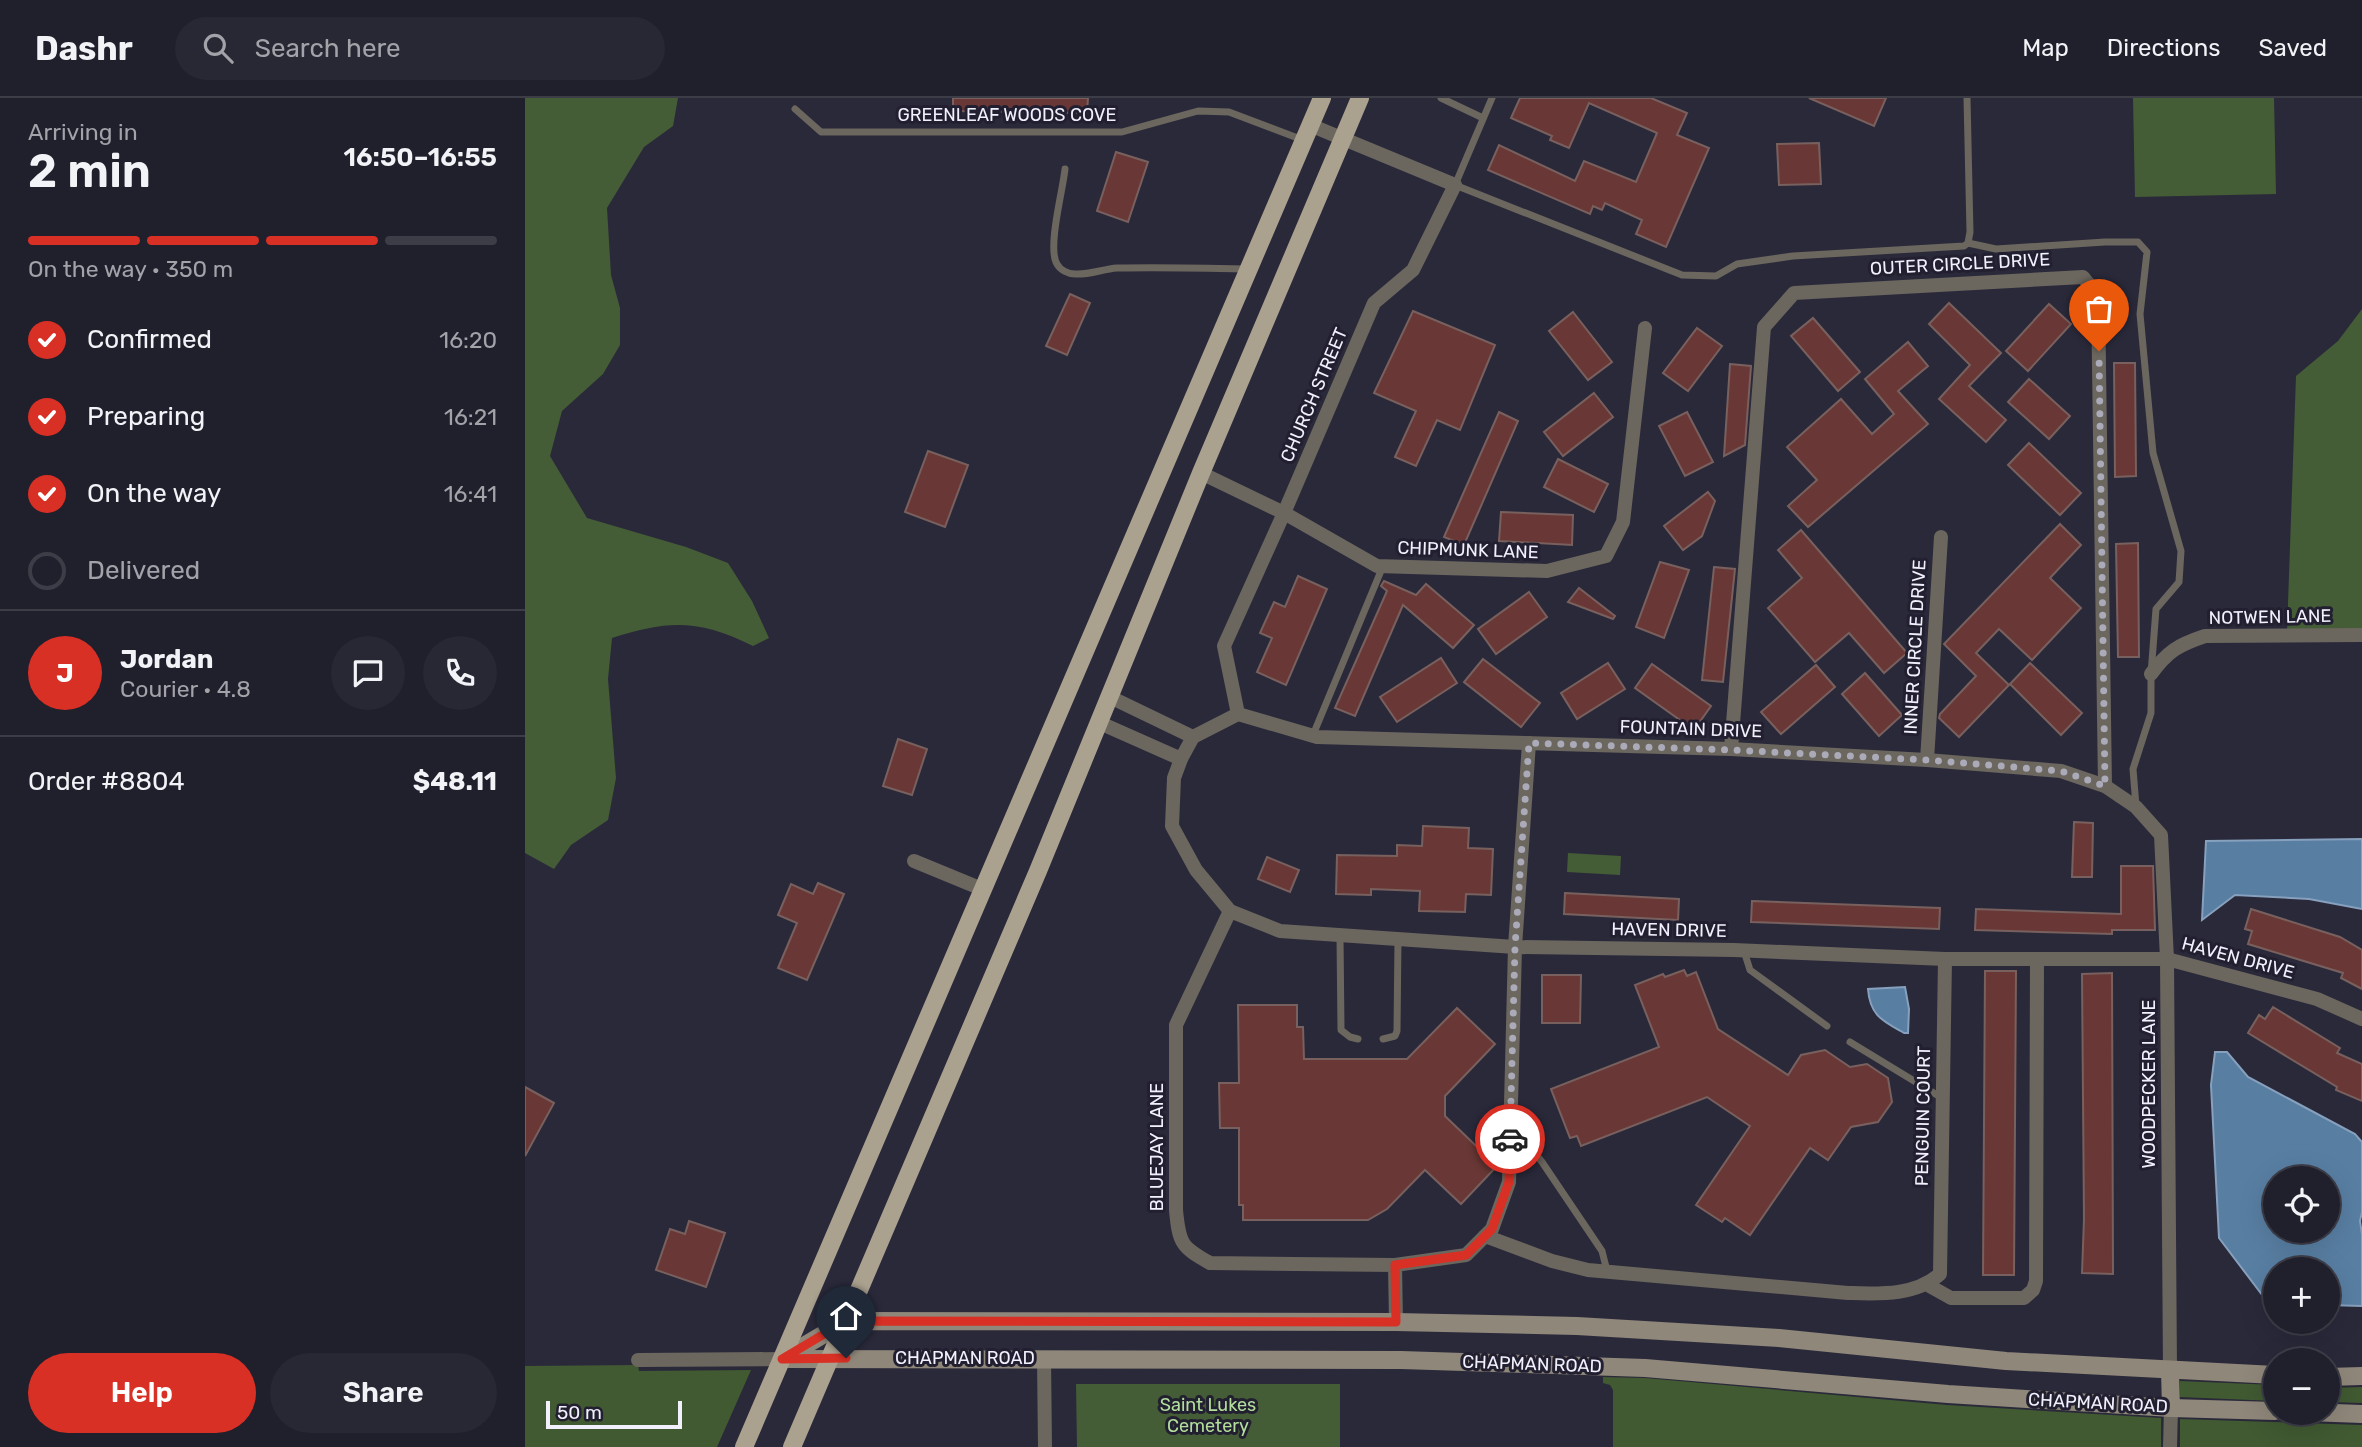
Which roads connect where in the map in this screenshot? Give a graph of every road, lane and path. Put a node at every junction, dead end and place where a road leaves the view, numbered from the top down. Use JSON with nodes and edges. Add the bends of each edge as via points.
{"nodes":[{"id":1,"x":1322,"y":98,"type":"edge"},
{"id":2,"x":1360,"y":98,"type":"edge"},
{"id":3,"x":1441,"y":98,"type":"edge"},
{"id":4,"x":1492,"y":98,"type":"edge"},
{"id":5,"x":1967,"y":98,"type":"edge"},
{"id":6,"x":795,"y":109,"type":"dead end"},
{"id":7,"x":1483,"y":118,"type":"junction"},
{"id":8,"x":1307,"y":132,"type":"junction"},
{"id":9,"x":1343,"y":139,"type":"junction"},
{"id":10,"x":1065,"y":169,"type":"dead end"},
{"id":11,"x":1455,"y":185,"type":"junction"},
{"id":12,"x":1968,"y":243,"type":"junction"},
{"id":13,"x":1248,"y":270,"type":"junction"},
{"id":14,"x":1645,"y":328,"type":"dead end"},
{"id":15,"x":1201,"y":473,"type":"junction"},
{"id":16,"x":1284,"y":513,"type":"junction"},
{"id":17,"x":1941,"y":537,"type":"dead end"},
{"id":18,"x":1383,"y":566,"type":"junction"},
{"id":19,"x":2362,"y":635,"type":"edge"},
{"id":20,"x":2151,"y":674,"type":"junction"},
{"id":21,"x":1110,"y":697,"type":"junction"},
{"id":22,"x":1238,"y":714,"type":"junction"},
{"id":23,"x":1100,"y":723,"type":"junction"},
{"id":24,"x":1312,"y":736,"type":"junction"},
{"id":25,"x":1193,"y":737,"type":"junction"},
{"id":26,"x":1529,"y":743,"type":"junction"},
{"id":27,"x":1731,"y":750,"type":"junction"},
{"id":28,"x":1181,"y":759,"type":"junction"},
{"id":29,"x":1927,"y":760,"type":"junction"},
{"id":30,"x":2105,"y":786,"type":"junction"},
{"id":31,"x":2136,"y":807,"type":"junction"},
{"id":32,"x":914,"y":861,"type":"dead end"},
{"id":33,"x":982,"y":889,"type":"junction"},
{"id":34,"x":1230,"y":911,"type":"junction"},
{"id":35,"x":1340,"y":935,"type":"junction"},
{"id":36,"x":1398,"y":939,"type":"junction"},
{"id":37,"x":1515,"y":947,"type":"junction"},
{"id":38,"x":1744,"y":950,"type":"junction"},
{"id":39,"x":1945,"y":959,"type":"junction"},
{"id":40,"x":2037,"y":959,"type":"junction"},
{"id":41,"x":2167,"y":959,"type":"junction"},
{"id":42,"x":2362,"y":1019,"type":"edge"},
{"id":43,"x":1827,"y":1026,"type":"dead end"},
{"id":44,"x":1358,"y":1039,"type":"dead end"},
{"id":45,"x":1383,"y":1039,"type":"dead end"},
{"id":46,"x":1850,"y":1042,"type":"dead end"},
{"id":47,"x":1943,"y":1099,"type":"junction"},
{"id":48,"x":1510,"y":1141,"type":"junction"},
{"id":49,"x":1485,"y":1236,"type":"junction"},
{"id":50,"x":1395,"y":1265,"type":"junction"},
{"id":51,"x":1607,"y":1271,"type":"junction"},
{"id":52,"x":1926,"y":1284,"type":"junction"},
{"id":53,"x":846,"y":1321,"type":"junction"},
{"id":54,"x":1396,"y":1322,"type":"junction"},
{"id":55,"x":830,"y":1358,"type":"junction"},
{"id":56,"x":1044,"y":1358,"type":"junction"},
{"id":57,"x":782,"y":1359,"type":"junction"},
{"id":58,"x":638,"y":1360,"type":"dead end"},
{"id":59,"x":2171,"y":1370,"type":"junction"},
{"id":60,"x":2263,"y":1374,"type":"edge"},
{"id":61,"x":2340,"y":1377,"type":"edge"},
{"id":62,"x":2362,"y":1377,"type":"edge"},
{"id":63,"x":2171,"y":1408,"type":"junction"},
{"id":64,"x":2263,"y":1411,"type":"edge"},
{"id":65,"x":2340,"y":1413,"type":"edge"},
{"id":66,"x":2362,"y":1414,"type":"edge"},
{"id":67,"x":744,"y":1447,"type":"edge"},
{"id":68,"x":792,"y":1447,"type":"edge"},
{"id":69,"x":1045,"y":1447,"type":"edge"},
{"id":70,"x":2170,"y":1447,"type":"edge"}],
"edges":[{"from":1,"to":8,"type":"main road"},
{"from":2,"to":9,"type":"main road"},
{"from":3,"to":7,"type":"lane"},
{"from":4,"to":7,"type":"lane"},
{"from":5,"to":12,"type":"lane"},
{"from":6,"to":8,"type":"lane","name":"GREENLEAF WOODS COVE","via":[[821,132],[1122,132],[1198,111],[1229,111]]},
{"from":7,"to":11,"type":"lane"},
{"from":8,"to":9,"type":"street"},
{"from":8,"to":13,"type":"main road"},
{"from":9,"to":11,"type":"street"},
{"from":9,"to":15,"type":"main road"},
{"from":10,"to":13,"type":"lane","via":[[1052,244],[1053,257],[1063,271],[1073,275],[1113,268]]},
{"from":11,"to":12,"type":"lane","via":[[1682,275],[1716,276],[1737,264],[1793,256],[1955,248]]},
{"from":11,"to":16,"type":"street","name":"CHURCH STREET","via":[[1413,270],[1374,303]]},
{"from":12,"to":20,"type":"lane","via":[[1996,249],[2138,242],[2147,251],[2140,314],[2156,467],[2181,551],[2179,582],[2156,608]]},
{"from":13,"to":33,"type":"main road"},
{"from":14,"to":18,"type":"street","name":"CHIPMUNK LANE","via":[[1623,523],[1606,556],[1547,571]]},
{"from":15,"to":16,"type":"street","name":"CHIPMUNK LANE"},
{"from":15,"to":21,"type":"main road"},
{"from":16,"to":18,"type":"street","name":"CHIPMUNK LANE"},
{"from":16,"to":22,"type":"street","name":"CHURCH STREET","via":[[1224,646]]},
{"from":17,"to":29,"type":"street","name":"INNER CIRCLE DRIVE"},
{"from":18,"to":24,"type":"lane"},
{"from":19,"to":20,"type":"street","name":"NOTWEN LANE","via":[[2205,636],[2180,644]]},
{"from":20,"to":31,"type":"lane","via":[[2151,713],[2133,769]]},
{"from":21,"to":23,"type":"main road"},
{"from":21,"to":25,"type":"street"},
{"from":22,"to":24,"type":"street","name":"FOUNTAIN DRIVE"},
{"from":22,"to":25,"type":"street"},
{"from":23,"to":28,"type":"street"},
{"from":23,"to":53,"type":"main road"},
{"from":24,"to":26,"type":"street","name":"FOUNTAIN DRIVE"},
{"from":25,"to":28,"type":"street"},
{"from":26,"to":27,"type":"street","name":"FOUNTAIN DRIVE"},
{"from":26,"to":37,"type":"street"},
{"from":27,"to":29,"type":"street","name":"FOUNTAIN DRIVE"},
{"from":27,"to":30,"type":"street","name":"OUTER CIRCLE DRIVE","via":[[1764,327],[1794,293],[2083,277],[2098,296]]},
{"from":28,"to":34,"type":"street","name":"HAVEN DRIVE","via":[[1174,778],[1173,826],[1196,870]]},
{"from":29,"to":30,"type":"street","name":"FOUNTAIN DRIVE","via":[[2061,771]]},
{"from":30,"to":31,"type":"street","name":"FOUNTAIN DRIVE"},
{"from":31,"to":41,"type":"street","name":"WOODPECKER LANE","via":[[2161,835]]},
{"from":32,"to":33,"type":"street"},
{"from":33,"to":57,"type":"main road"},
{"from":34,"to":35,"type":"street","name":"HAVEN DRIVE","via":[[1280,931]]},
{"from":34,"to":50,"type":"street","name":"BLUEJAY LANE","via":[[1176,1025],[1179,1238],[1210,1263]]},
{"from":35,"to":36,"type":"street","name":"HAVEN DRIVE"},
{"from":35,"to":44,"type":"lane","via":[[1341,1030]]},
{"from":36,"to":37,"type":"street","name":"HAVEN DRIVE"},
{"from":36,"to":45,"type":"lane","via":[[1397,1031]]},
{"from":37,"to":38,"type":"street","name":"HAVEN DRIVE"},
{"from":37,"to":48,"type":"street"},
{"from":38,"to":39,"type":"street","name":"HAVEN DRIVE"},
{"from":38,"to":43,"type":"lane","via":[[1750,970]]},
{"from":39,"to":40,"type":"street","name":"HAVEN DRIVE"},
{"from":39,"to":47,"type":"street","name":"PENGUIN COURT"},
{"from":40,"to":41,"type":"street","name":"HAVEN DRIVE"},
{"from":40,"to":52,"type":"street","via":[[2033,1290],[2024,1298],[1951,1298]]},
{"from":41,"to":42,"type":"street","name":"HAVEN DRIVE","via":[[2317,999]]},
{"from":41,"to":59,"type":"street","name":"WOODPECKER LANE"},
{"from":46,"to":47,"type":"lane"},
{"from":47,"to":52,"type":"street","name":"PENGUIN COURT","via":[[1940,1274]]},
{"from":48,"to":49,"type":"street","via":[[1509,1182],[1492,1229]]},
{"from":48,"to":51,"type":"lane","via":[[1530,1147],[1542,1162],[1602,1251]]},
{"from":49,"to":50,"type":"street","via":[[1466,1255]]},
{"from":49,"to":51,"type":"street","via":[[1552,1261]]},
{"from":50,"to":54,"type":"street"},
{"from":51,"to":52,"type":"street","via":[[1848,1293],[1884,1294]]},
{"from":53,"to":54,"type":"street","name":"CHAPMAN ROAD"},
{"from":53,"to":55,"type":"main road"},
{"from":53,"to":57,"type":"street"},
{"from":54,"to":59,"type":"street","name":"CHAPMAN ROAD","via":[[1577,1325]]},
{"from":55,"to":56,"type":"street","name":"CHAPMAN ROAD"},
{"from":55,"to":57,"type":"street","name":"CHAPMAN ROAD"},
{"from":55,"to":68,"type":"main road"},
{"from":56,"to":63,"type":"street","name":"CHAPMAN ROAD","via":[[1401,1360],[1645,1368]]},
{"from":56,"to":69,"type":"street"},
{"from":57,"to":58,"type":"street"},
{"from":57,"to":67,"type":"main road"},
{"from":59,"to":60,"type":"street","name":"CHAPMAN ROAD"},
{"from":59,"to":63,"type":"street"},
{"from":61,"to":62,"type":"street"},
{"from":63,"to":64,"type":"street","name":"CHAPMAN ROAD"},
{"from":63,"to":70,"type":"street"},
{"from":65,"to":66,"type":"street"}]}
